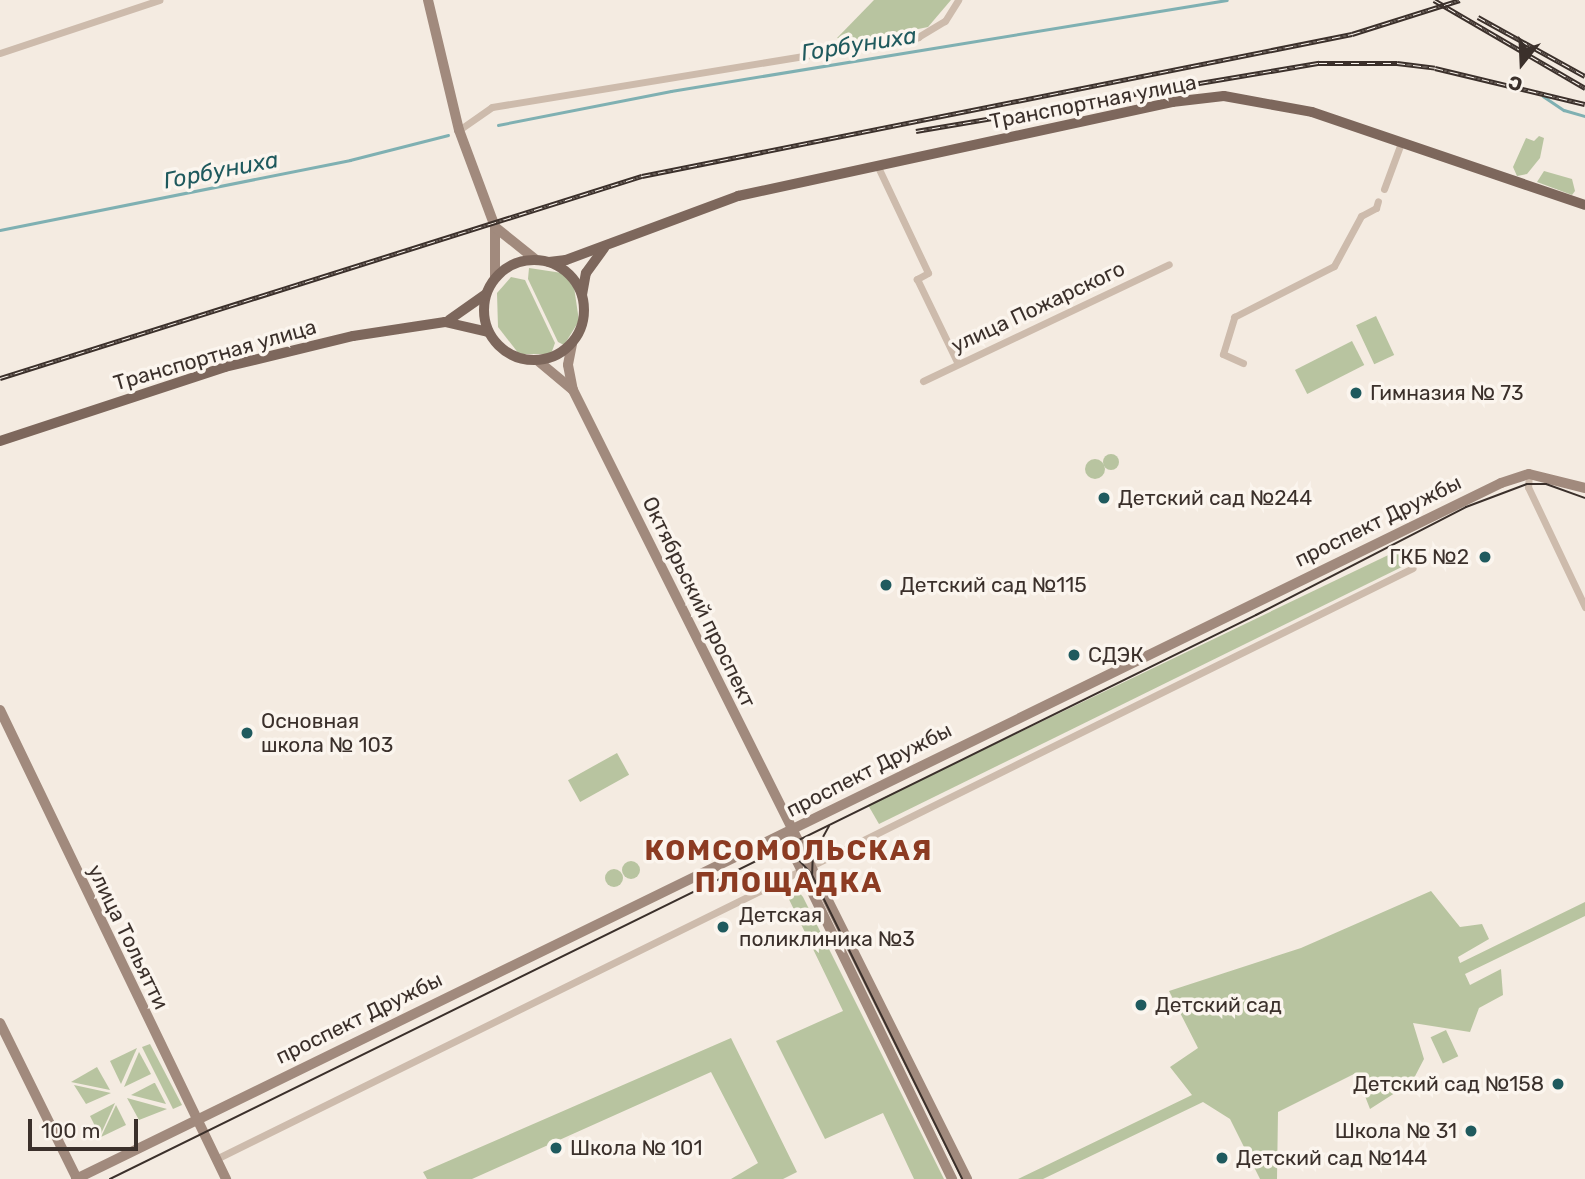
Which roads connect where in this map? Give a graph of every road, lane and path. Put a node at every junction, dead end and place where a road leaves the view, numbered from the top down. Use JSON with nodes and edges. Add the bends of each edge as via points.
{"nodes":[{"id":1,"x":159,"y":0,"type":"edge"},
{"id":2,"x":428,"y":0,"type":"edge"},
{"id":3,"x":958,"y":0,"type":"edge"},
{"id":4,"x":0,"y":53,"type":"edge"},
{"id":5,"x":459,"y":130,"type":"junction"},
{"id":6,"x":1401,"y":143,"type":"junction"},
{"id":7,"x":878,"y":167,"type":"junction"},
{"id":8,"x":1384,"y":189,"type":"dead end"},
{"id":9,"x":1378,"y":201,"type":"dead end"},
{"id":10,"x":1585,"y":205,"type":"edge"},
{"id":11,"x":495,"y":227,"type":"junction"},
{"id":12,"x":607,"y":245,"type":"junction"},
{"id":13,"x":535,"y":259,"type":"junction"},
{"id":14,"x":549,"y":262,"type":"junction"},
{"id":15,"x":1169,"y":264,"type":"dead end"},
{"id":16,"x":495,"y":277,"type":"junction"},
{"id":17,"x":486,"y":294,"type":"junction"},
{"id":18,"x":582,"y":295,"type":"junction"},
{"id":19,"x":445,"y":322,"type":"junction"},
{"id":20,"x":488,"y":332,"type":"junction"},
{"id":21,"x":572,"y":344,"type":"junction"},
{"id":22,"x":537,"y":360,"type":"junction"},
{"id":23,"x":1244,"y":363,"type":"dead end"},
{"id":24,"x":958,"y":364,"type":"junction"},
{"id":25,"x":922,"y":381,"type":"dead end"},
{"id":26,"x":573,"y":390,"type":"junction"},
{"id":27,"x":0,"y":442,"type":"edge"},
{"id":28,"x":1530,"y":474,"type":"junction"},
{"id":29,"x":1585,"y":488,"type":"edge"},
{"id":30,"x":1413,"y":568,"type":"dead end"},
{"id":31,"x":1585,"y":607,"type":"edge"},
{"id":32,"x":0,"y":710,"type":"edge"},
{"id":33,"x":790,"y":831,"type":"junction"},
{"id":34,"x":813,"y":865,"type":"junction"},
{"id":35,"x":802,"y":870,"type":"junction"},
{"id":36,"x":0,"y":1023,"type":"edge"},
{"id":37,"x":197,"y":1120,"type":"junction"},
{"id":38,"x":216,"y":1159,"type":"junction"},
{"id":39,"x":77,"y":1179,"type":"edge"},
{"id":40,"x":226,"y":1179,"type":"edge"},
{"id":41,"x":952,"y":1179,"type":"edge"},
{"id":42,"x":967,"y":1179,"type":"edge"}],
"edges":[{"from":1,"to":4,"type":"street"},
{"from":2,"to":5,"type":"main road"},
{"from":3,"to":5,"type":"street","via":[[945,21],[918,37],[492,107]]},
{"from":5,"to":11,"type":"main road"},
{"from":6,"to":7,"type":"main road","name":"Транспортная улица","via":[[1312,112],[1224,96],[1171,102]]},
{"from":6,"to":8,"type":"street"},
{"from":6,"to":10,"type":"main road","name":"Транспортная улица"},
{"from":7,"to":12,"type":"main road","name":"Транспортная улица","via":[[717,202]]},
{"from":7,"to":24,"type":"street","via":[[929,273],[917,279]]},
{"from":9,"to":23,"type":"street","via":[[1376,208],[1361,216],[1334,266],[1234,317],[1223,354]]},
{"from":11,"to":13,"type":"main road"},
{"from":11,"to":16,"type":"main road"},
{"from":12,"to":14,"type":"main road","name":"Транспортная улица"},
{"from":12,"to":18,"type":"main road","via":[[586,273]]},
{"from":13,"to":14,"type":"main road"},
{"from":13,"to":16,"type":"main road","via":[[506,267]]},
{"from":14,"to":18,"type":"main road","via":[[575,281]]},
{"from":15,"to":24,"type":"street","name":"улица Пожарского"},
{"from":16,"to":17,"type":"main road"},
{"from":17,"to":19,"type":"main road","name":"Транспортная улица","via":[[462,315]]},
{"from":17,"to":20,"type":"main road"},
{"from":18,"to":21,"type":"main road","via":[[583,321]]},
{"from":19,"to":20,"type":"main road","name":"Транспортная улица"},
{"from":19,"to":27,"type":"main road","name":"Транспортная улица","via":[[261,357]]},
{"from":20,"to":22,"type":"main road","via":[[508,354]]},
{"from":21,"to":22,"type":"main road"},
{"from":21,"to":26,"type":"main road","name":"Октябрьский проспект"},
{"from":22,"to":26,"type":"main road","name":"Октябрьский проспект"},
{"from":24,"to":25,"type":"street","name":"улица Пожарского"},
{"from":26,"to":33,"type":"main road","name":"Октябрьский проспект"},
{"from":28,"to":29,"type":"main road"},
{"from":28,"to":31,"type":"street","via":[[1528,487]]},
{"from":28,"to":33,"type":"main road","name":"проспект Дружбы","via":[[1501,483],[1355,553]]},
{"from":30,"to":34,"type":"street"},
{"from":32,"to":37,"type":"main road","name":"улица Тольятти"},
{"from":33,"to":34,"type":"main road","name":"Октябрьский проспект"},
{"from":33,"to":35,"type":"main road","name":"Октябрьский проспект"},
{"from":33,"to":37,"type":"main road","name":"проспект Дружбы"},
{"from":34,"to":42,"type":"main road","name":"Октябрьский проспект"},
{"from":35,"to":38,"type":"street"},
{"from":35,"to":41,"type":"main road","name":"Октябрьский проспект"},
{"from":36,"to":39,"type":"main road"},
{"from":37,"to":38,"type":"main road","name":"улица Тольятти"},
{"from":37,"to":39,"type":"main road","name":"проспект Дружбы"},
{"from":38,"to":40,"type":"main road","name":"улица Тольятти"}]}
